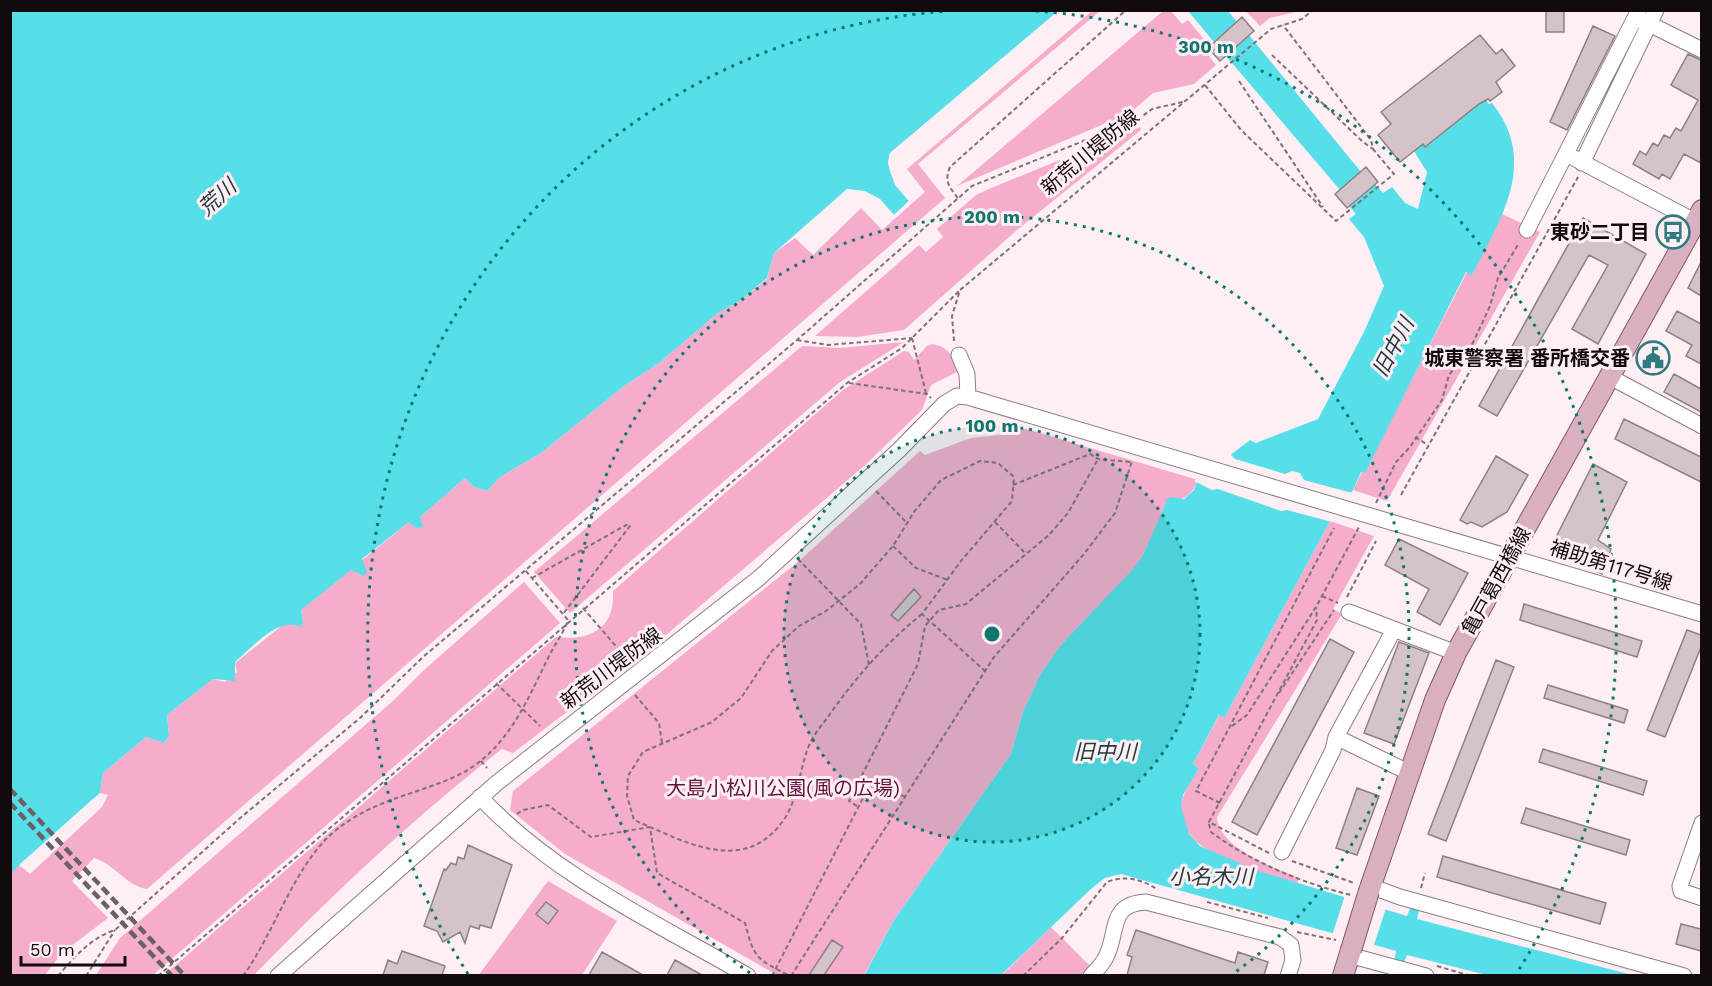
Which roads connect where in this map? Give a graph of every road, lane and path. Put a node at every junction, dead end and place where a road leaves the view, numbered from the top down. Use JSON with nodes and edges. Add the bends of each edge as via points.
{"nodes":[{"id":1,"x":1126,"y":10,"type":"edge"},
{"id":2,"x":1313,"y":10,"type":"edge"},
{"id":3,"x":1645,"y":15,"type":"edge"},
{"id":4,"x":1283,"y":26,"type":"junction"},
{"id":5,"x":1701,"y":50,"type":"edge"},
{"id":6,"x":1272,"y":55,"type":"dead end"},
{"id":7,"x":1239,"y":81,"type":"dead end"},
{"id":8,"x":1205,"y":85,"type":"junction"},
{"id":9,"x":1183,"y":102,"type":"junction"},
{"id":10,"x":1373,"y":149,"type":"junction"},
{"id":11,"x":1567,"y":155,"type":"junction"},
{"id":12,"x":1582,"y":163,"type":"junction"},
{"id":13,"x":958,"y":198,"type":"junction"},
{"id":14,"x":1326,"y":212,"type":"junction"},
{"id":15,"x":1699,"y":219,"type":"edge"},
{"id":16,"x":1527,"y":230,"type":"joint"},
{"id":17,"x":960,"y":290,"type":"junction"},
{"id":18,"x":912,"y":338,"type":"junction"},
{"id":19,"x":796,"y":340,"type":"junction"},
{"id":20,"x":959,"y":355,"type":"joint"},
{"id":21,"x":1610,"y":376,"type":"junction"},
{"id":22,"x":847,"y":383,"type":"junction"},
{"id":23,"x":927,"y":394,"type":"junction"},
{"id":24,"x":968,"y":397,"type":"junction"},
{"id":25,"x":931,"y":398,"type":"dead end"},
{"id":26,"x":1701,"y":426,"type":"edge"},
{"id":27,"x":1415,"y":437,"type":"junction"},
{"id":28,"x":1428,"y":444,"type":"junction"},
{"id":29,"x":1138,"y":447,"type":"junction"},
{"id":30,"x":1098,"y":459,"type":"junction"},
{"id":31,"x":1131,"y":462,"type":"junction"},
{"id":32,"x":867,"y":481,"type":"junction"},
{"id":33,"x":1013,"y":485,"type":"junction"},
{"id":34,"x":1401,"y":495,"type":"dead end"},
{"id":35,"x":1366,"y":510,"type":"junction"},
{"id":36,"x":995,"y":522,"type":"junction"},
{"id":37,"x":907,"y":523,"type":"junction"},
{"id":38,"x":1334,"y":528,"type":"dead end"},
{"id":39,"x":1376,"y":541,"type":"dead end"},
{"id":40,"x":894,"y":546,"type":"junction"},
{"id":41,"x":790,"y":549,"type":"junction"},
{"id":42,"x":1026,"y":554,"type":"junction"},
{"id":43,"x":1508,"y":557,"type":"junction"},
{"id":44,"x":525,"y":570,"type":"junction"},
{"id":45,"x":532,"y":578,"type":"junction"},
{"id":46,"x":948,"y":580,"type":"junction"},
{"id":47,"x":1322,"y":596,"type":"junction"},
{"id":48,"x":838,"y":602,"type":"junction"},
{"id":49,"x":1316,"y":607,"type":"junction"},
{"id":50,"x":583,"y":608,"type":"junction"},
{"id":51,"x":1344,"y":609,"type":"junction"},
{"id":52,"x":563,"y":614,"type":"junction"},
{"id":53,"x":922,"y":614,"type":"junction"},
{"id":54,"x":1701,"y":614,"type":"edge"},
{"id":55,"x":568,"y":620,"type":"junction"},
{"id":56,"x":929,"y":621,"type":"junction"},
{"id":57,"x":1390,"y":637,"type":"dead end"},
{"id":58,"x":1456,"y":653,"type":"junction"},
{"id":59,"x":627,"y":659,"type":"dead end"},
{"id":60,"x":869,"y":665,"type":"junction"},
{"id":61,"x":985,"y":671,"type":"junction"},
{"id":62,"x":625,"y":682,"type":"junction"},
{"id":63,"x":496,"y":683,"type":"junction"},
{"id":64,"x":1272,"y":705,"type":"junction"},
{"id":65,"x":524,"y":709,"type":"junction"},
{"id":66,"x":540,"y":726,"type":"dead end"},
{"id":67,"x":1229,"y":727,"type":"junction"},
{"id":68,"x":1336,"y":737,"type":"junction"},
{"id":69,"x":662,"y":743,"type":"junction"},
{"id":70,"x":481,"y":761,"type":"junction"},
{"id":71,"x":487,"y":768,"type":"dead end"},
{"id":72,"x":1410,"y":774,"type":"junction"},
{"id":73,"x":480,"y":797,"type":"junction"},
{"id":74,"x":907,"y":797,"type":"junction"},
{"id":75,"x":1220,"y":803,"type":"junction"},
{"id":76,"x":857,"y":806,"type":"junction"},
{"id":77,"x":513,"y":816,"type":"dead end"},
{"id":78,"x":1209,"y":822,"type":"junction"},
{"id":79,"x":1701,"y":823,"type":"edge"},
{"id":80,"x":332,"y":825,"type":"junction"},
{"id":81,"x":650,"y":827,"type":"junction"},
{"id":82,"x":336,"y":830,"type":"junction"},
{"id":83,"x":1227,"y":843,"type":"junction"},
{"id":84,"x":1282,"y":852,"type":"dead end"},
{"id":85,"x":1425,"y":873,"type":"dead end"},
{"id":86,"x":1344,"y":880,"type":"dead end"},
{"id":87,"x":1363,"y":889,"type":"junction"},
{"id":88,"x":1419,"y":894,"type":"dead end"},
{"id":89,"x":1701,"y":898,"type":"edge"},
{"id":90,"x":115,"y":930,"type":"junction"},
{"id":91,"x":1062,"y":938,"type":"dead end"},
{"id":92,"x":1350,"y":953,"type":"junction"},
{"id":93,"x":775,"y":968,"type":"junction"},
{"id":94,"x":740,"y":974,"type":"edge"},
{"id":95,"x":58,"y":975,"type":"edge"},
{"id":96,"x":86,"y":975,"type":"edge"},
{"id":97,"x":158,"y":975,"type":"edge"},
{"id":98,"x":243,"y":975,"type":"edge"},
{"id":99,"x":278,"y":975,"type":"edge"},
{"id":100,"x":771,"y":975,"type":"edge"},
{"id":101,"x":790,"y":975,"type":"edge"},
{"id":102,"x":1023,"y":975,"type":"edge"},
{"id":103,"x":1091,"y":975,"type":"edge"},
{"id":104,"x":1288,"y":975,"type":"edge"},
{"id":105,"x":1343,"y":975,"type":"edge"},
{"id":106,"x":1426,"y":975,"type":"edge"},
{"id":107,"x":1449,"y":975,"type":"edge"},
{"id":108,"x":1456,"y":975,"type":"edge"},
{"id":109,"x":1684,"y":975,"type":"edge"}],
"edges":[{"from":1,"to":13,"type":"path","via":[[950,167],[948,184]]},
{"from":2,"to":4,"type":"path","name":"新荒川堤防線"},
{"from":3,"to":5,"type":"street"},
{"from":3,"to":11,"type":"street"},
{"from":3,"to":12,"type":"street"},
{"from":4,"to":8,"type":"path","name":"新荒川堤防線","via":[[1271,29]]},
{"from":4,"to":10,"type":"path","via":[[1371,140]]},
{"from":6,"to":10,"type":"path"},
{"from":7,"to":14,"type":"path"},
{"from":8,"to":9,"type":"path","name":"新荒川堤防線"},
{"from":8,"to":14,"type":"path","via":[[1241,130]]},
{"from":9,"to":13,"type":"path","via":[[1152,109],[1140,118],[972,186]]},
{"from":9,"to":17,"type":"path","name":"新荒川堤防線"},
{"from":10,"to":14,"type":"path","via":[[1394,174],[1336,220]]},
{"from":11,"to":12,"type":"street"},
{"from":11,"to":16,"type":"street"},
{"from":12,"to":15,"type":"street"},
{"from":12,"to":28,"type":"path","via":[[1578,178]]},
{"from":13,"to":19,"type":"path"},
{"from":15,"to":21,"type":"main road","name":"亀戸葛西橋線"},
{"from":16,"to":27,"type":"path","via":[[1498,278],[1470,349],[1449,375],[1442,400]]},
{"from":17,"to":18,"type":"path","name":"新荒川堤防線"},
{"from":17,"to":20,"type":"path","via":[[952,316],[953,340]]},
{"from":18,"to":19,"type":"path","via":[[828,345]]},
{"from":18,"to":22,"type":"path","name":"新荒川堤防線"},
{"from":18,"to":23,"type":"path"},
{"from":19,"to":44,"type":"path"},
{"from":20,"to":24,"type":"street","via":[[967,374]]},
{"from":21,"to":26,"type":"street"},
{"from":21,"to":43,"type":"main road","name":"亀戸葛西橋線"},
{"from":22,"to":23,"type":"path"},
{"from":22,"to":50,"type":"path","name":"新荒川堤防線"},
{"from":23,"to":25,"type":"path"},
{"from":24,"to":29,"type":"street"},
{"from":24,"to":32,"type":"street","name":"新荒川堤防線","via":[[957,396],[944,404]]},
{"from":27,"to":28,"type":"path"},
{"from":27,"to":35,"type":"path"},
{"from":28,"to":34,"type":"path"},
{"from":29,"to":31,"type":"path"},
{"from":29,"to":35,"type":"street","name":"補助第117号線"},
{"from":30,"to":31,"type":"path"},
{"from":30,"to":33,"type":"path","via":[[1090,454]]},
{"from":30,"to":42,"type":"path","via":[[1068,513]]},
{"from":31,"to":61,"type":"path","via":[[1115,513]]},
{"from":32,"to":37,"type":"path"},
{"from":32,"to":41,"type":"street","name":"新荒川堤防線"},
{"from":33,"to":36,"type":"path","via":[[1012,501]]},
{"from":33,"to":37,"type":"path","via":[[1014,477],[998,463],[980,461],[941,480]]},
{"from":35,"to":43,"type":"street","name":"補助第117号線"},
{"from":35,"to":47,"type":"path"},
{"from":36,"to":42,"type":"path"},
{"from":36,"to":46,"type":"path"},
{"from":37,"to":40,"type":"path"},
{"from":38,"to":67,"type":"path"},
{"from":39,"to":51,"type":"path"},
{"from":40,"to":46,"type":"path","via":[[916,568]]},
{"from":40,"to":48,"type":"path"},
{"from":41,"to":48,"type":"path"},
{"from":41,"to":62,"type":"street","name":"新荒川堤防線"},
{"from":42,"to":56,"type":"path","via":[[966,604],[939,610]]},
{"from":43,"to":54,"type":"street","name":"補助第117号線"},
{"from":43,"to":58,"type":"main road","name":"亀戸葛西橋線"},
{"from":44,"to":45,"type":"path"},
{"from":44,"to":90,"type":"path"},
{"from":45,"to":52,"type":"path"},
{"from":45,"to":52,"type":"path","via":[[630,526]]},
{"from":46,"to":53,"type":"path"},
{"from":47,"to":49,"type":"path"},
{"from":47,"to":51,"type":"path"},
{"from":48,"to":60,"type":"path","via":[[861,624]]},
{"from":48,"to":69,"type":"path","via":[[799,626],[772,651],[741,698],[712,722]]},
{"from":49,"to":64,"type":"path","via":[[1317,620]]},
{"from":49,"to":67,"type":"path","via":[[1247,715]]},
{"from":50,"to":55,"type":"path","name":"新荒川堤防線"},
{"from":50,"to":59,"type":"path"},
{"from":51,"to":58,"type":"street"},
{"from":51,"to":64,"type":"path","via":[[1336,607]]},
{"from":52,"to":55,"type":"path"},
{"from":53,"to":56,"type":"path"},
{"from":53,"to":60,"type":"path"},
{"from":55,"to":63,"type":"path","name":"新荒川堤防線"},
{"from":55,"to":65,"type":"path"},
{"from":56,"to":61,"type":"path"},
{"from":56,"to":76,"type":"path","via":[[918,664],[849,801]]},
{"from":57,"to":68,"type":"street"},
{"from":58,"to":72,"type":"main road","name":"亀戸葛西橋線"},
{"from":60,"to":81,"type":"path","via":[[811,740],[786,817],[766,839],[742,851],[721,852]]},
{"from":61,"to":74,"type":"path"},
{"from":62,"to":69,"type":"path","via":[[659,723]]},
{"from":62,"to":73,"type":"street","name":"新荒川堤防線"},
{"from":63,"to":65,"type":"path"},
{"from":63,"to":80,"type":"path","name":"新荒川堤防線"},
{"from":64,"to":75,"type":"path"},
{"from":65,"to":66,"type":"path"},
{"from":65,"to":70,"type":"path","via":[[500,744]]},
{"from":67,"to":75,"type":"path","via":[[1196,791]]},
{"from":68,"to":72,"type":"street"},
{"from":68,"to":84,"type":"street","via":[[1334,750]]},
{"from":69,"to":81,"type":"path","via":[[643,752],[628,776],[627,796],[634,820]]},
{"from":70,"to":71,"type":"path"},
{"from":70,"to":82,"type":"path","via":[[454,777],[368,808]]},
{"from":72,"to":87,"type":"main road","name":"亀戸葛西橋線"},
{"from":73,"to":94,"type":"street","via":[[508,827],[553,862]]},
{"from":73,"to":99,"type":"street","name":"新荒川堤防線"},
{"from":74,"to":76,"type":"path","via":[[889,791],[864,796]]},
{"from":74,"to":101,"type":"path"},
{"from":75,"to":78,"type":"path"},
{"from":76,"to":93,"type":"path"},
{"from":77,"to":81,"type":"path","via":[[548,805],[591,837]]},
{"from":78,"to":83,"type":"path","via":[[1211,832]]},
{"from":78,"to":83,"type":"path","via":[[1232,835]]},
{"from":79,"to":89,"type":"street","via":[[1680,886],[1681,891]]},
{"from":80,"to":82,"type":"path"},
{"from":80,"to":97,"type":"path","name":"新荒川堤防線"},
{"from":81,"to":93,"type":"path","via":[[657,873],[745,923],[752,951]]},
{"from":82,"to":98,"type":"path","via":[[298,879]]},
{"from":83,"to":87,"type":"path","via":[[1299,878]]},
{"from":85,"to":88,"type":"path"},
{"from":86,"to":87,"type":"path"},
{"from":87,"to":92,"type":"main road","name":"亀戸葛西橋線","bridge":true},
{"from":87,"to":109,"type":"street"},
{"from":90,"to":95,"type":"path","via":[[102,934]]},
{"from":90,"to":96,"type":"path"},
{"from":91,"to":102,"type":"path"},
{"from":92,"to":105,"type":"main road","name":"亀戸葛西橋線"},
{"from":92,"to":106,"type":"street"},
{"from":93,"to":100,"type":"path"},
{"from":93,"to":101,"type":"path"},
{"from":103,"to":104,"type":"street","via":[[1106,958],[1119,913],[1132,903],[1146,902],[1280,937],[1291,945],[1293,960]]},
{"from":107,"to":108,"type":"path"}]}
